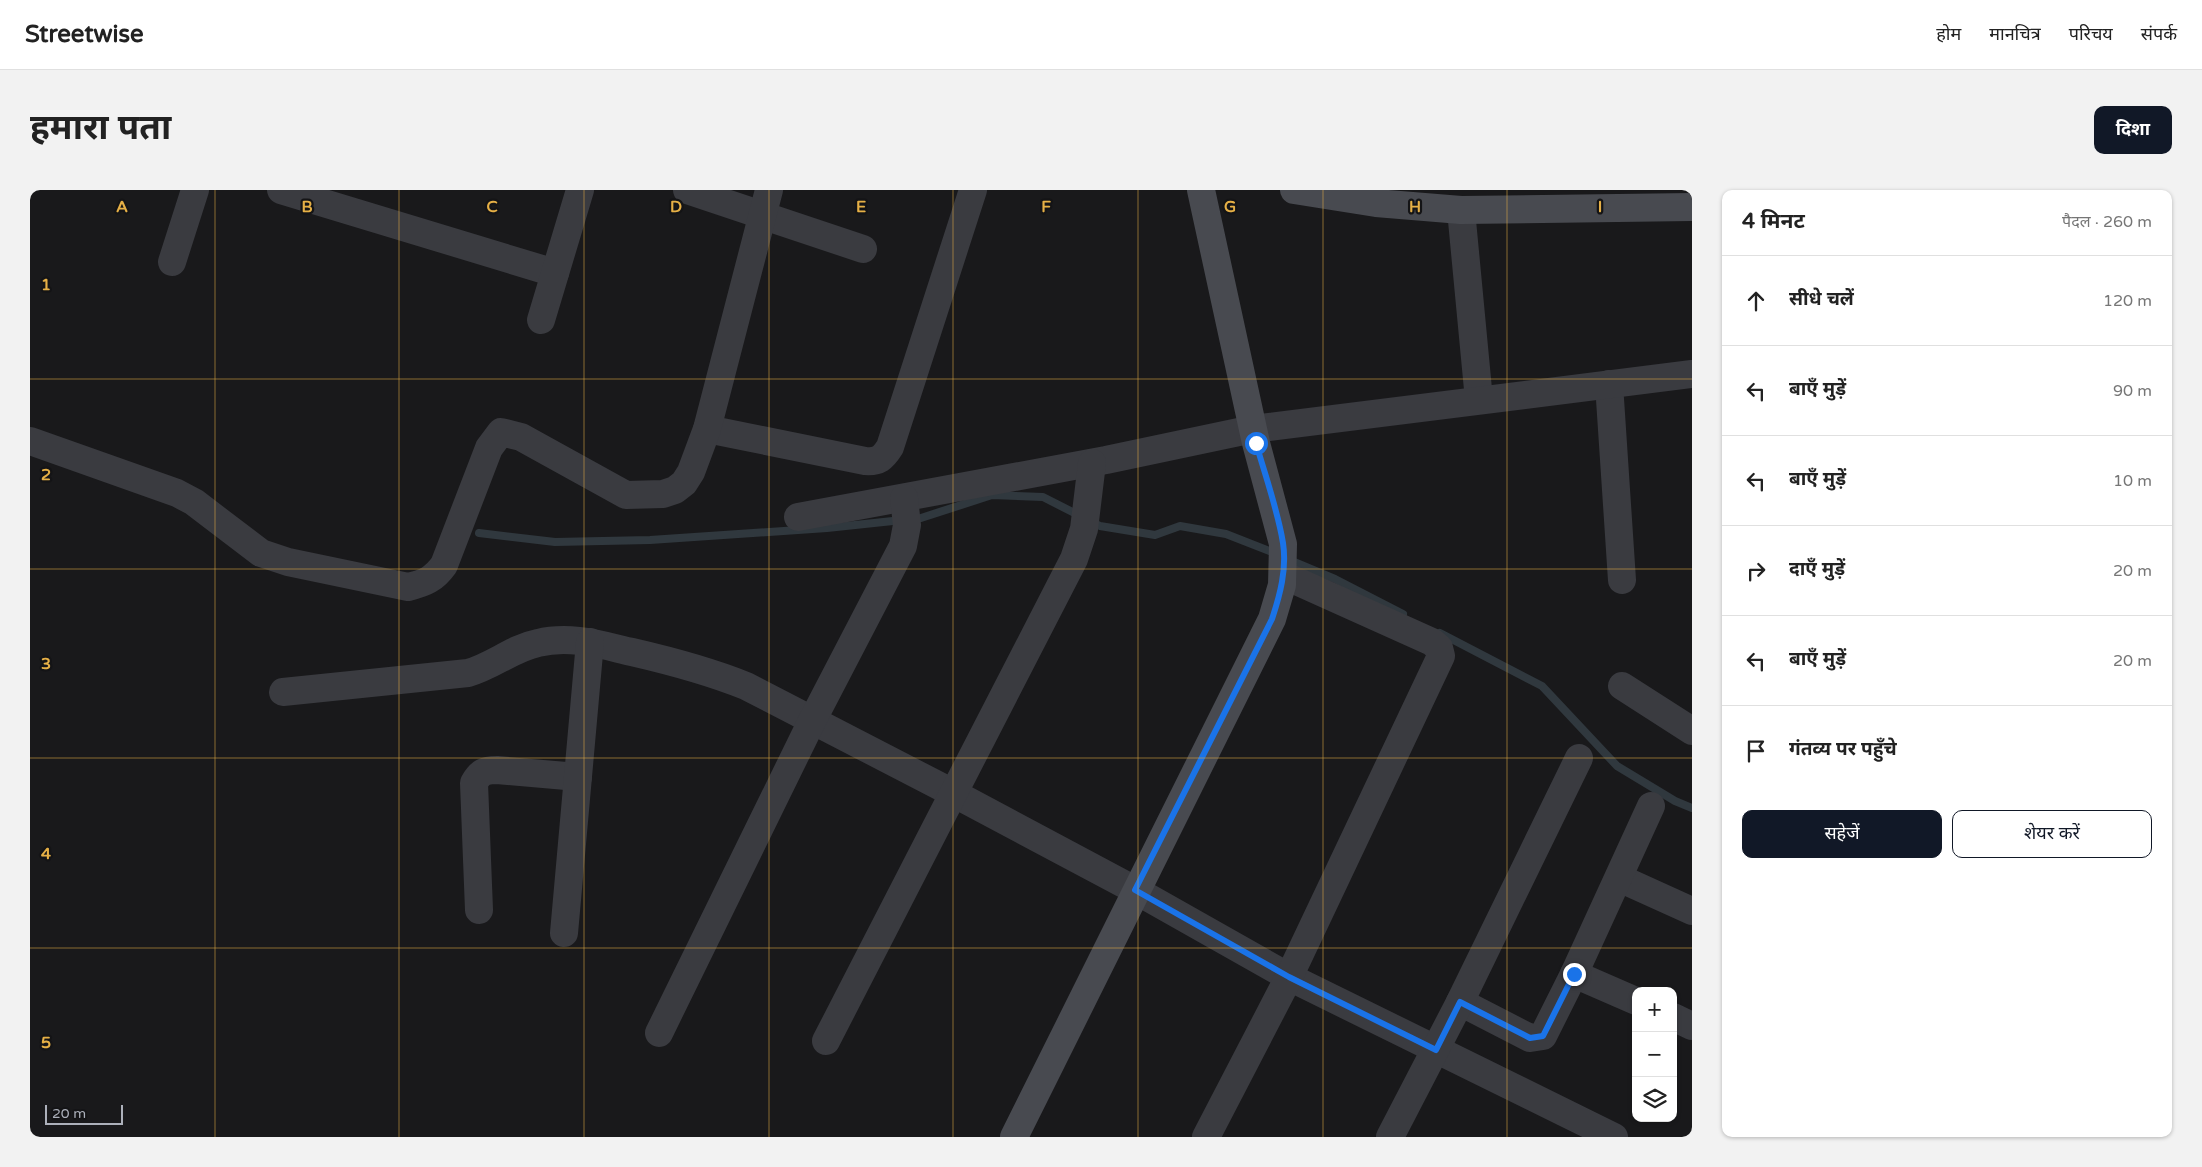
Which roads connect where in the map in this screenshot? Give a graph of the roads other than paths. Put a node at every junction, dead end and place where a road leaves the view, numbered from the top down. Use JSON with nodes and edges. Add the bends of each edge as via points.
{"nodes":[{"id":1,"x":195,"y":190,"type":"edge"},
{"id":2,"x":281,"y":190,"type":"edge"},
{"id":3,"x":580,"y":190,"type":"edge"},
{"id":4,"x":687,"y":190,"type":"edge"},
{"id":5,"x":973,"y":190,"type":"edge"},
{"id":6,"x":1201,"y":190,"type":"edge"},
{"id":7,"x":1294,"y":190,"type":"edge"},
{"id":8,"x":1682,"y":201,"type":"edge"},
{"id":9,"x":766,"y":203,"type":"edge"},
{"id":10,"x":1461,"y":210,"type":"junction"},
{"id":11,"x":863,"y":249,"type":"dead end"},
{"id":12,"x":172,"y":262,"type":"dead end"},
{"id":13,"x":555,"y":273,"type":"junction"},
{"id":14,"x":541,"y":320,"type":"dead end"},
{"id":15,"x":1692,"y":374,"type":"edge"},
{"id":16,"x":1609,"y":384,"type":"junction"},
{"id":17,"x":1479,"y":400,"type":"junction"},
{"id":18,"x":707,"y":429,"type":"junction"},
{"id":19,"x":1253,"y":429,"type":"junction"},
{"id":20,"x":30,"y":441,"type":"edge"},
{"id":21,"x":1092,"y":463,"type":"junction"},
{"id":22,"x":906,"y":510,"type":"junction"},
{"id":23,"x":798,"y":517,"type":"dead end"},
{"id":24,"x":1283,"y":563,"type":"junction"},
{"id":25,"x":1622,"y":580,"type":"dead end"},
{"id":26,"x":590,"y":642,"type":"junction"},
{"id":27,"x":1622,"y":686,"type":"dead end"},
{"id":28,"x":283,"y":692,"type":"dead end"},
{"id":29,"x":812,"y":721,"type":"junction"},
{"id":30,"x":1692,"y":731,"type":"edge"},
{"id":31,"x":1579,"y":758,"type":"dead end"},
{"id":32,"x":578,"y":777,"type":"junction"},
{"id":33,"x":953,"y":793,"type":"junction"},
{"id":34,"x":1651,"y":806,"type":"dead end"},
{"id":35,"x":1619,"y":878,"type":"junction"},
{"id":36,"x":1135,"y":890,"type":"junction"},
{"id":37,"x":478,"y":910,"type":"dead end"},
{"id":38,"x":1692,"y":911,"type":"edge"},
{"id":39,"x":564,"y":933,"type":"dead end"},
{"id":40,"x":1574,"y":974,"type":"junction"},
{"id":41,"x":1289,"y":977,"type":"junction"},
{"id":42,"x":1632,"y":999,"type":"edge"},
{"id":43,"x":1460,"y":1002,"type":"junction"},
{"id":44,"x":1677,"y":1020,"type":"edge"},
{"id":45,"x":1692,"y":1026,"type":"edge"},
{"id":46,"x":658,"y":1033,"type":"dead end"},
{"id":47,"x":826,"y":1041,"type":"dead end"},
{"id":48,"x":1436,"y":1050,"type":"junction"},
{"id":49,"x":1014,"y":1137,"type":"edge"},
{"id":50,"x":1206,"y":1137,"type":"edge"},
{"id":51,"x":1390,"y":1137,"type":"edge"},
{"id":52,"x":1614,"y":1137,"type":"edge"}],
"edges":[{"from":1,"to":12,"type":"street"},
{"from":2,"to":13,"type":"street"},
{"from":3,"to":13,"type":"street"},
{"from":4,"to":9,"type":"street"},
{"from":5,"to":18,"type":"street","via":[[890,447],[883,458],[876,462],[865,461]]},
{"from":6,"to":19,"type":"street"},
{"from":7,"to":10,"type":"street","via":[[1376,203]]},
{"from":8,"to":10,"type":"street"},
{"from":9,"to":11,"type":"street"},
{"from":9,"to":18,"type":"street"},
{"from":10,"to":17,"type":"street"},
{"from":13,"to":14,"type":"street"},
{"from":15,"to":16,"type":"street"},
{"from":16,"to":17,"type":"street"},
{"from":16,"to":25,"type":"street"},
{"from":17,"to":19,"type":"street"},
{"from":18,"to":20,"type":"street","via":[[684,483],[663,494],[640,496],[614,490],[572,463],[521,437],[501,432],[489,448],[444,566],[435,578],[408,587],[288,562],[261,553],[194,502],[177,493]]},
{"from":19,"to":21,"type":"street"},
{"from":19,"to":24,"type":"street"},
{"from":21,"to":22,"type":"street"},
{"from":21,"to":33,"type":"street","via":[[1086,518],[1074,559]]},
{"from":22,"to":23,"type":"street"},
{"from":22,"to":29,"type":"street","via":[[903,546]]},
{"from":24,"to":36,"type":"street","via":[[1272,619]]},
{"from":24,"to":41,"type":"street","via":[[1432,642],[1439,648],[1441,656]]},
{"from":26,"to":28,"type":"street","via":[[568,639],[537,643],[520,648],[486,668],[468,673]]},
{"from":26,"to":29,"type":"street","via":[[719,675]]},
{"from":26,"to":32,"type":"street"},
{"from":27,"to":30,"type":"street"},
{"from":29,"to":33,"type":"street"},
{"from":29,"to":46,"type":"street"},
{"from":31,"to":43,"type":"street"},
{"from":32,"to":37,"type":"street","via":[[497,770],[479,774],[474,783]]},
{"from":32,"to":39,"type":"street"},
{"from":33,"to":36,"type":"street"},
{"from":33,"to":47,"type":"street"},
{"from":34,"to":35,"type":"street"},
{"from":35,"to":38,"type":"street"},
{"from":35,"to":40,"type":"street"},
{"from":36,"to":41,"type":"street"},
{"from":36,"to":49,"type":"street"},
{"from":40,"to":42,"type":"street"},
{"from":40,"to":43,"type":"street","via":[[1547,1031],[1537,1038],[1530,1038]]},
{"from":41,"to":48,"type":"street"},
{"from":41,"to":50,"type":"street"},
{"from":43,"to":48,"type":"street"},
{"from":44,"to":45,"type":"street"},
{"from":48,"to":51,"type":"street"},
{"from":48,"to":52,"type":"street"}]}
